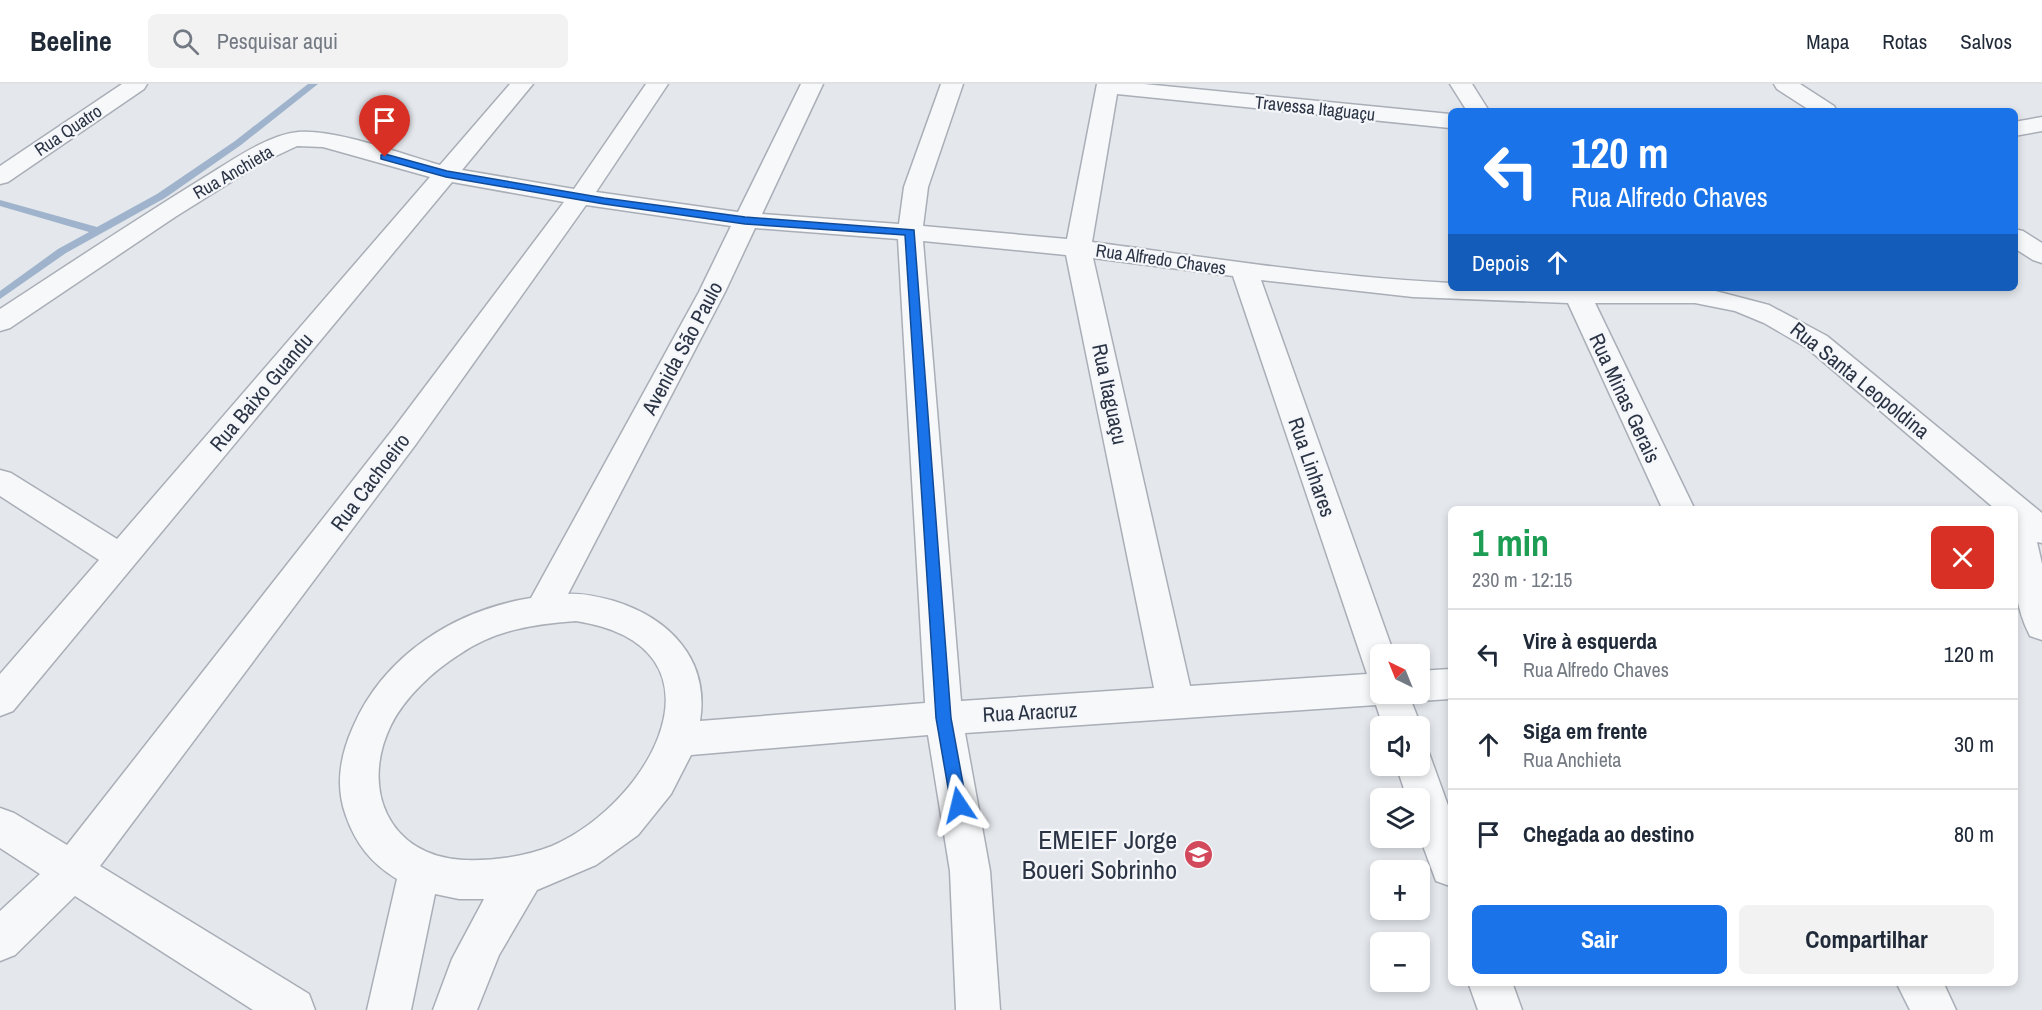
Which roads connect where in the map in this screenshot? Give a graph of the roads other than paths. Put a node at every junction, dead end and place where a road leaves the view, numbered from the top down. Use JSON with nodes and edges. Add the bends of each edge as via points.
{"nodes":[{"id":1,"x":136,"y":84,"type":"edge"},
{"id":2,"x":522,"y":84,"type":"edge"},
{"id":3,"x":657,"y":84,"type":"edge"},
{"id":4,"x":812,"y":84,"type":"edge"},
{"id":5,"x":952,"y":84,"type":"edge"},
{"id":6,"x":1461,"y":84,"type":"edge"},
{"id":7,"x":1785,"y":84,"type":"edge"},
{"id":8,"x":1108,"y":85,"type":"edge"},
{"id":9,"x":1476,"y":108,"type":"edge"},
{"id":10,"x":1821,"y":108,"type":"edge"},
{"id":11,"x":1448,"y":122,"type":"edge"},
{"id":12,"x":2042,"y":124,"type":"edge"},
{"id":13,"x":2018,"y":128,"type":"edge"},
{"id":14,"x":446,"y":174,"type":"junction"},
{"id":15,"x":0,"y":177,"type":"edge"},
{"id":16,"x":580,"y":197,"type":"junction"},
{"id":17,"x":745,"y":220,"type":"junction"},
{"id":18,"x":910,"y":232,"type":"junction"},
{"id":19,"x":2018,"y":239,"type":"edge"},
{"id":20,"x":1078,"y":248,"type":"junction"},
{"id":21,"x":2042,"y":255,"type":"edge"},
{"id":22,"x":1244,"y":270,"type":"junction"},
{"id":23,"x":1575,"y":291,"type":"edge"},
{"id":24,"x":0,"y":322,"type":"edge"},
{"id":25,"x":0,"y":481,"type":"edge"},
{"id":26,"x":1677,"y":506,"type":"edge"},
{"id":27,"x":2010,"y":506,"type":"edge"},
{"id":28,"x":2018,"y":512,"type":"edge"},
{"id":29,"x":2018,"y":528,"type":"edge"},
{"id":30,"x":2042,"y":531,"type":"edge"},
{"id":31,"x":120,"y":557,"type":"junction"},
{"id":32,"x":543,"y":609,"type":"junction"},
{"id":33,"x":2042,"y":626,"type":"edge"},
{"id":34,"x":1373,"y":644,"type":"edge"},
{"id":35,"x":1448,"y":684,"type":"edge"},
{"id":36,"x":1430,"y":685,"type":"edge"},
{"id":37,"x":1370,"y":690,"type":"edge"},
{"id":38,"x":0,"y":699,"type":"edge"},
{"id":39,"x":1175,"y":704,"type":"junction"},
{"id":40,"x":944,"y":718,"type":"junction"},
{"id":41,"x":679,"y":739,"type":"junction"},
{"id":42,"x":1419,"y":776,"type":"edge"},
{"id":43,"x":0,"y":826,"type":"edge"},
{"id":44,"x":1448,"y":861,"type":"edge"},
{"id":45,"x":419,"y":870,"type":"junction"},
{"id":46,"x":72,"y":872,"type":"junction"},
{"id":47,"x":523,"y":875,"type":"junction"},
{"id":48,"x":0,"y":940,"type":"edge"},
{"id":49,"x":1492,"y":986,"type":"edge"},
{"id":50,"x":1920,"y":986,"type":"edge"},
{"id":51,"x":293,"y":1010,"type":"edge"},
{"id":52,"x":389,"y":1010,"type":"edge"},
{"id":53,"x":455,"y":1010,"type":"edge"},
{"id":54,"x":978,"y":1010,"type":"edge"},
{"id":55,"x":1500,"y":1010,"type":"edge"},
{"id":56,"x":1934,"y":1010,"type":"edge"}],
"edges":[{"from":1,"to":15,"type":"street","name":"Rua Quatro"},
{"from":2,"to":14,"type":"street","name":"Rua Baixo Guandu"},
{"from":3,"to":16,"type":"street","name":"Rua Cachoeiro"},
{"from":4,"to":17,"type":"street","name":"Avenida São Paulo"},
{"from":5,"to":18,"type":"street","via":[[915,187]]},
{"from":6,"to":9,"type":"street"},
{"from":7,"to":10,"type":"street"},
{"from":8,"to":11,"type":"street","name":"Travessa Itaguaçu"},
{"from":8,"to":20,"type":"street","name":"Rua Itaguaçu"},
{"from":12,"to":13,"type":"street"},
{"from":14,"to":16,"type":"street","name":"Rua Anchieta"},
{"from":14,"to":24,"type":"street","name":"Rua Anchieta","via":[[324,140],[292,140],[253,158]]},
{"from":14,"to":31,"type":"street","name":"Rua Baixo Guandu"},
{"from":16,"to":17,"type":"street","name":"Rua Anchieta"},
{"from":16,"to":46,"type":"street","name":"Rua Cachoeiro","via":[[405,436]]},
{"from":17,"to":18,"type":"street","name":"Rua Alfredo Chaves"},
{"from":17,"to":32,"type":"street","name":"Avenida São Paulo","via":[[712,292]]},
{"from":18,"to":20,"type":"street","name":"Rua Alfredo Chaves"},
{"from":18,"to":40,"type":"street"},
{"from":19,"to":21,"type":"street"},
{"from":20,"to":22,"type":"street","name":"Rua Alfredo Chaves"},
{"from":20,"to":39,"type":"street","name":"Rua Itaguaçu"},
{"from":22,"to":23,"type":"street","name":"Rua Alfredo Chaves","via":[[1448,292],[1531,295]]},
{"from":22,"to":34,"type":"street","name":"Rua Linhares"},
{"from":23,"to":26,"type":"street","name":"Rua Minas Gerais"},
{"from":23,"to":27,"type":"street","name":"Rua Santa Leopoldina","via":[[1720,298],[1784,320],[1817,342]]},
{"from":25,"to":31,"type":"street"},
{"from":28,"to":30,"type":"street","name":"Rua Santa Leopoldina"},
{"from":29,"to":33,"type":"street"},
{"from":31,"to":38,"type":"street","name":"Rua Baixo Guandu"},
{"from":32,"to":41,"type":"street","via":[[576,607],[606,611],[655,637],[671,657],[681,681],[684,709]]},
{"from":32,"to":45,"type":"street","via":[[478,627],[447,644],[394,690],[376,718],[363,748],[358,777],[360,807],[373,832],[392,854]]},
{"from":35,"to":36,"type":"street"},
{"from":37,"to":39,"type":"street","name":"Rua Aracruz"},
{"from":39,"to":40,"type":"street","name":"Rua Aracruz"},
{"from":40,"to":41,"type":"street","name":"Rua Aracruz"},
{"from":40,"to":54,"type":"street","via":[[970,871]]},
{"from":41,"to":47,"type":"street","via":[[667,768],[623,822],[593,845]]},
{"from":42,"to":44,"type":"street"},
{"from":43,"to":46,"type":"street"},
{"from":45,"to":47,"type":"street","via":[[451,879]]},
{"from":45,"to":52,"type":"street"},
{"from":46,"to":48,"type":"street","name":"Rua Cachoeiro"},
{"from":46,"to":51,"type":"street"},
{"from":47,"to":53,"type":"street","via":[[492,924]]},
{"from":49,"to":55,"type":"street"},
{"from":50,"to":56,"type":"street"}]}
